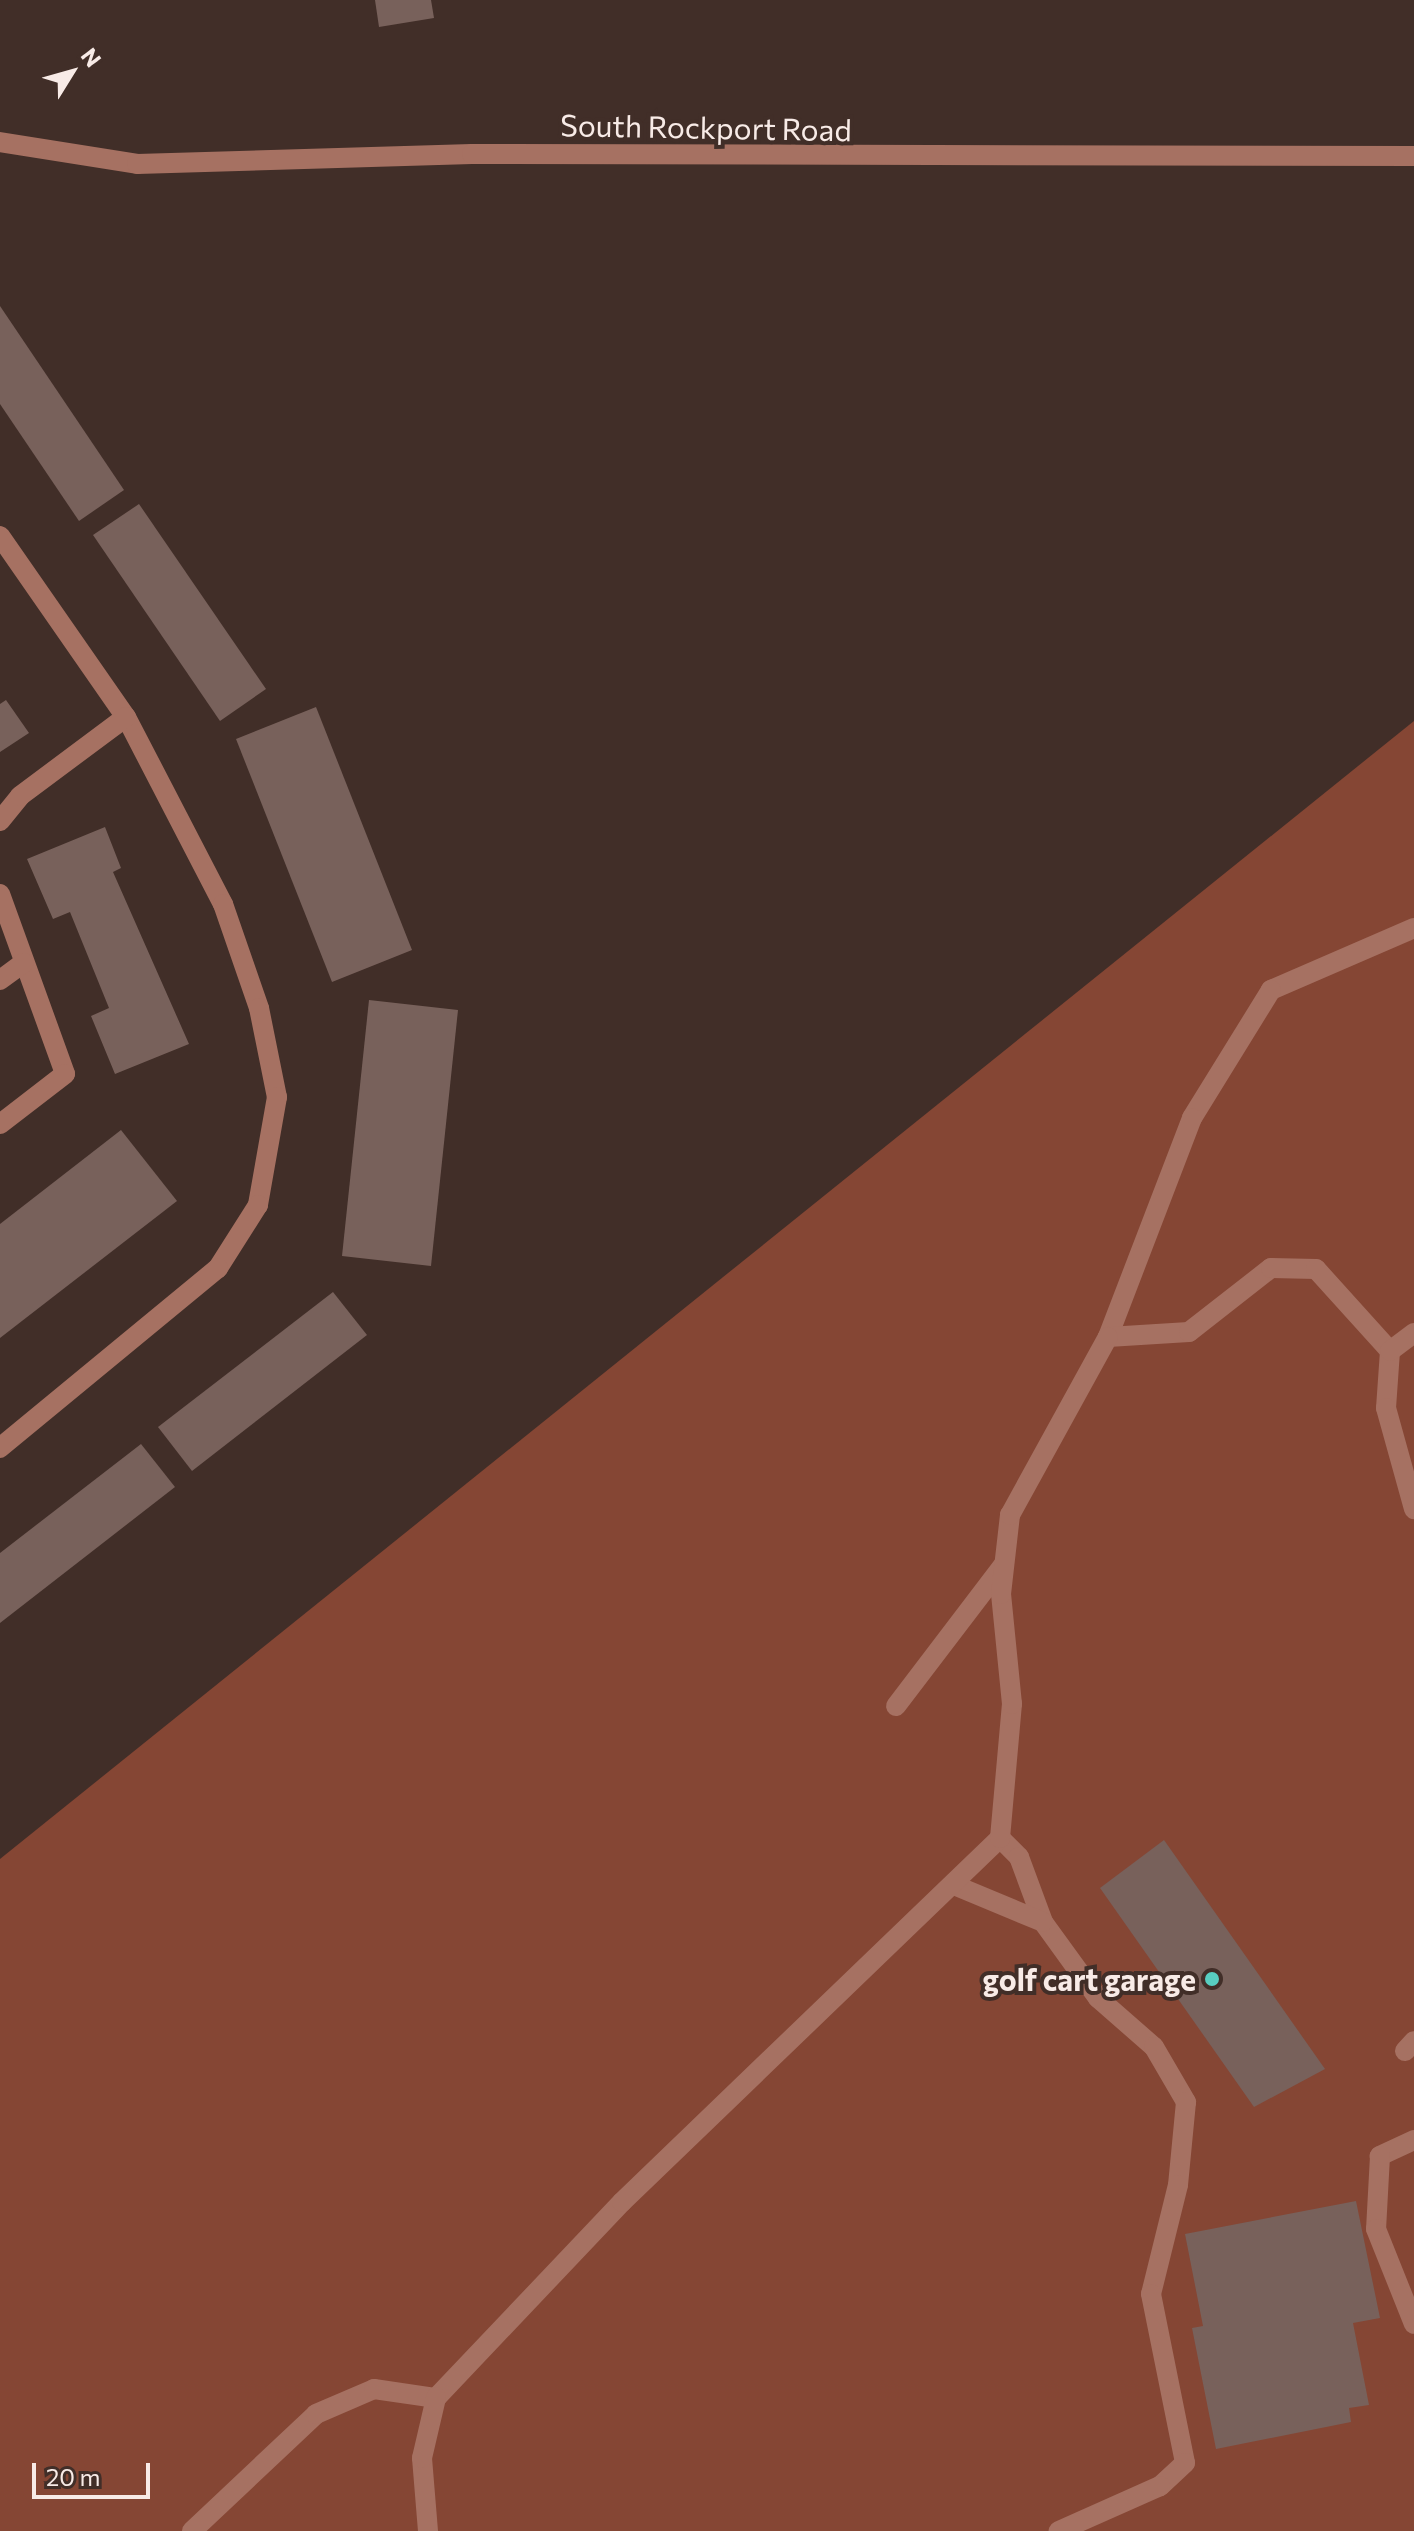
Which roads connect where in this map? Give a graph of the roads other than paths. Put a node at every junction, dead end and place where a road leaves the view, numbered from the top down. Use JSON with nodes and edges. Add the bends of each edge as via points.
{"nodes":[{"id":1,"x":0,"y":142,"type":"edge"},
{"id":2,"x":1414,"y":156,"type":"edge"},
{"id":3,"x":0,"y":536,"type":"edge"},
{"id":4,"x":126,"y":717,"type":"junction"},
{"id":5,"x":0,"y":821,"type":"edge"},
{"id":6,"x":0,"y":894,"type":"edge"},
{"id":7,"x":1414,"y":928,"type":"edge"},
{"id":8,"x":23,"y":963,"type":"junction"},
{"id":9,"x":0,"y":980,"type":"edge"},
{"id":10,"x":0,"y":1124,"type":"edge"},
{"id":11,"x":1414,"y":1333,"type":"edge"},
{"id":12,"x":1108,"y":1337,"type":"junction"},
{"id":13,"x":1390,"y":1351,"type":"junction"},
{"id":14,"x":0,"y":1448,"type":"edge"},
{"id":15,"x":1414,"y":1509,"type":"edge"},
{"id":16,"x":1004,"y":1564,"type":"junction"},
{"id":17,"x":896,"y":1706,"type":"dead end"},
{"id":18,"x":1000,"y":1838,"type":"junction"},
{"id":19,"x":954,"y":1885,"type":"junction"},
{"id":20,"x":1043,"y":1922,"type":"junction"},
{"id":21,"x":1414,"y":2140,"type":"edge"},
{"id":22,"x":1414,"y":2324,"type":"edge"},
{"id":23,"x":436,"y":2398,"type":"junction"},
{"id":24,"x":192,"y":2531,"type":"edge"},
{"id":25,"x":428,"y":2531,"type":"edge"},
{"id":26,"x":1059,"y":2531,"type":"edge"}],
"edges":[{"from":1,"to":2,"type":"street","name":"South Rockport Road","via":[[137,164],[472,154]]},
{"from":3,"to":4,"type":"street"},
{"from":4,"to":5,"type":"street","via":[[20,796]]},
{"from":4,"to":14,"type":"street","via":[[223,904],[259,1008],[277,1097],[269,1169],[258,1205],[218,1268]]},
{"from":6,"to":8,"type":"street"},
{"from":7,"to":12,"type":"street","via":[[1271,990],[1192,1118]]},
{"from":8,"to":9,"type":"street"},
{"from":8,"to":10,"type":"street","via":[[65,1074]]},
{"from":11,"to":13,"type":"street"},
{"from":12,"to":13,"type":"street","via":[[1189,1332],[1271,1268],[1316,1269]]},
{"from":12,"to":16,"type":"street","via":[[1010,1515]]},
{"from":13,"to":15,"type":"street","via":[[1386,1408]]},
{"from":16,"to":17,"type":"street"},
{"from":16,"to":18,"type":"street","via":[[1012,1704]]},
{"from":18,"to":19,"type":"street"},
{"from":18,"to":20,"type":"street","via":[[1019,1857]]},
{"from":19,"to":20,"type":"street"},
{"from":19,"to":23,"type":"street","via":[[622,2202]]},
{"from":20,"to":26,"type":"street","via":[[1098,1998],[1154,2047],[1186,2102],[1178,2185],[1151,2294],[1185,2463],[1160,2486]]},
{"from":21,"to":22,"type":"street","via":[[1380,2156],[1376,2229]]},
{"from":23,"to":24,"type":"street","via":[[374,2389],[316,2414]]},
{"from":23,"to":25,"type":"street","via":[[422,2458]]}]}
